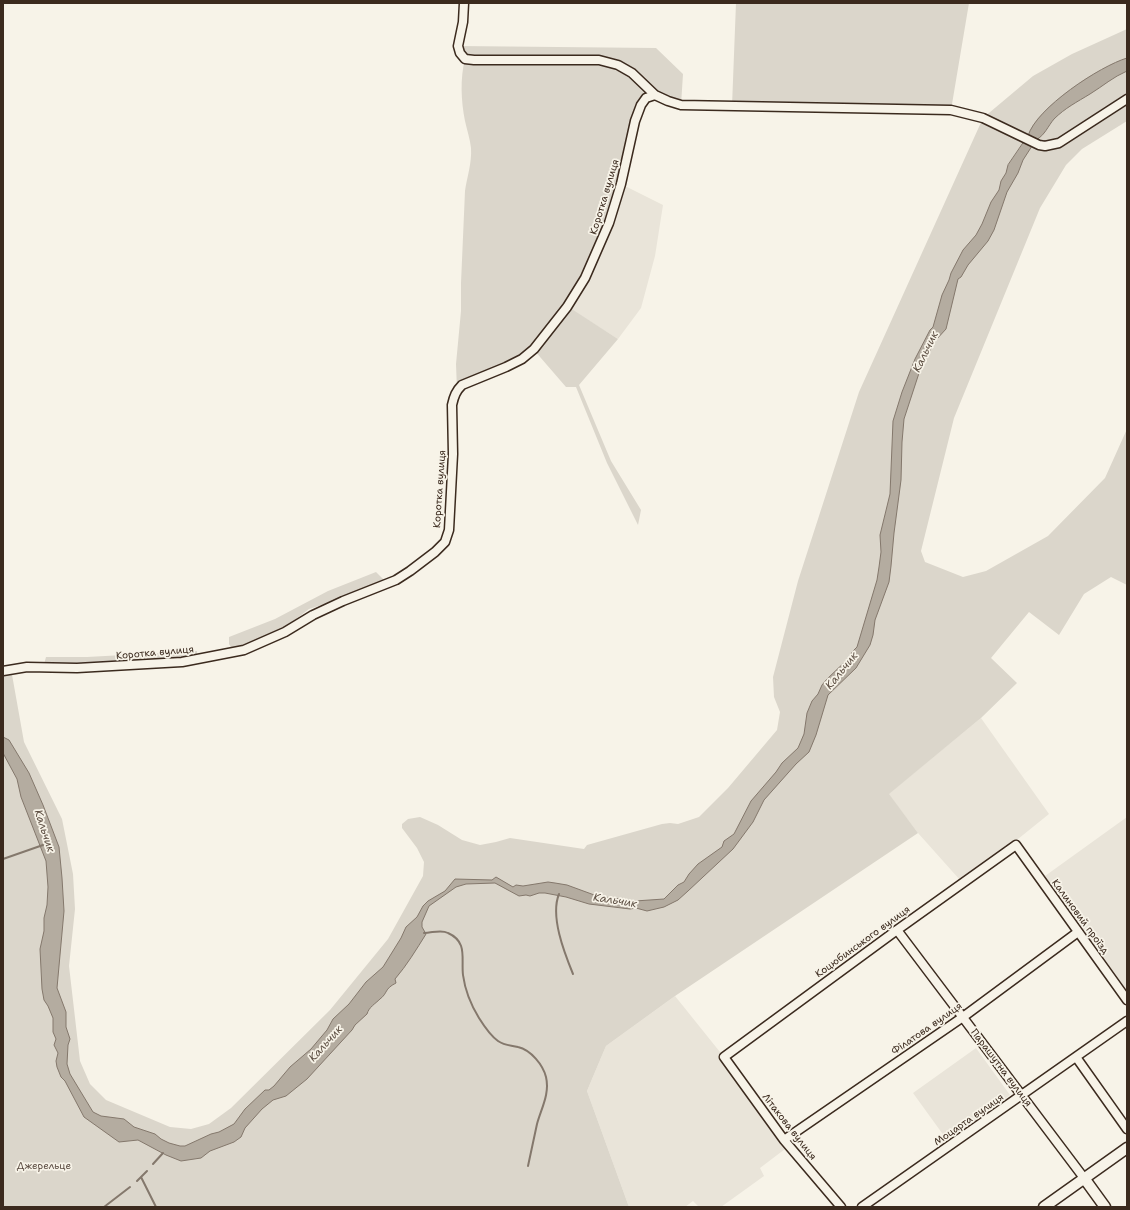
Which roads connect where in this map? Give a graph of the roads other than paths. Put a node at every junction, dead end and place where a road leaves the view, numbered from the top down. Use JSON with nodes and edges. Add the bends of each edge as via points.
{"nodes":[{"id":1,"x":464,"y":3,"type":"edge"},
{"id":2,"x":655,"y":95,"type":"junction"},
{"id":3,"x":1127,"y":99,"type":"edge"},
{"id":4,"x":3,"y":671,"type":"edge"},
{"id":5,"x":1016,"y":845,"type":"joint"},
{"id":6,"x":897,"y":930,"type":"junction"},
{"id":7,"x":1078,"y":932,"type":"junction"},
{"id":8,"x":1127,"y":1000,"type":"edge"},
{"id":9,"x":962,"y":1017,"type":"junction"},
{"id":10,"x":1127,"y":1021,"type":"edge"},
{"id":11,"x":724,"y":1057,"type":"joint"},
{"id":12,"x":1076,"y":1057,"type":"junction"},
{"id":13,"x":1022,"y":1095,"type":"junction"},
{"id":14,"x":1127,"y":1128,"type":"edge"},
{"id":15,"x":784,"y":1140,"type":"junction"},
{"id":16,"x":1127,"y":1148,"type":"edge"},
{"id":17,"x":1084,"y":1178,"type":"junction"},
{"id":18,"x":841,"y":1207,"type":"edge"},
{"id":19,"x":862,"y":1207,"type":"edge"},
{"id":20,"x":1044,"y":1207,"type":"edge"},
{"id":21,"x":1105,"y":1207,"type":"edge"}],
"edges":[{"from":1,"to":2,"type":"street","via":[[458,46],[465,59],[599,60],[618,65]]},
{"from":2,"to":3,"type":"street","via":[[681,105],[951,110],[983,118],[1045,146],[1058,143]]},
{"from":2,"to":4,"type":"street","name":"Коротка вулиця","via":[[646,98],[641,104],[609,224],[585,278],[567,306],[534,350],[506,367],[462,385],[457,390],[452,405],[452,484],[448,530],[444,542],[435,552],[396,580],[343,601],[285,632],[244,650],[182,662],[96,668],[27,667]]},
{"from":5,"to":6,"type":"street","name":"Коцюбинського вулиця"},
{"from":5,"to":7,"type":"street","name":"Калиновий проїзд"},
{"from":6,"to":9,"type":"street","name":"Парашутна вулиця"},
{"from":6,"to":11,"type":"street","name":"Коцюбинського вулиця"},
{"from":7,"to":8,"type":"street","name":"Калиновий проїзд"},
{"from":7,"to":9,"type":"street","name":"Філатова вулиця"},
{"from":9,"to":13,"type":"street","name":"Парашутна вулиця"},
{"from":9,"to":15,"type":"street","name":"Філатова вулиця"},
{"from":10,"to":12,"type":"street","name":"Моцарта вулиця"},
{"from":11,"to":15,"type":"street","name":"Літакова вулиця"},
{"from":12,"to":13,"type":"street","name":"Моцарта вулиця"},
{"from":12,"to":14,"type":"street"},
{"from":13,"to":17,"type":"street","name":"Парашутна вулиця"},
{"from":13,"to":19,"type":"street","name":"Моцарта вулиця"},
{"from":15,"to":18,"type":"street","name":"Літакова вулиця"},
{"from":16,"to":17,"type":"main road"},
{"from":17,"to":20,"type":"main road"},
{"from":17,"to":21,"type":"main road","name":"Парашутна вулиця"}]}
